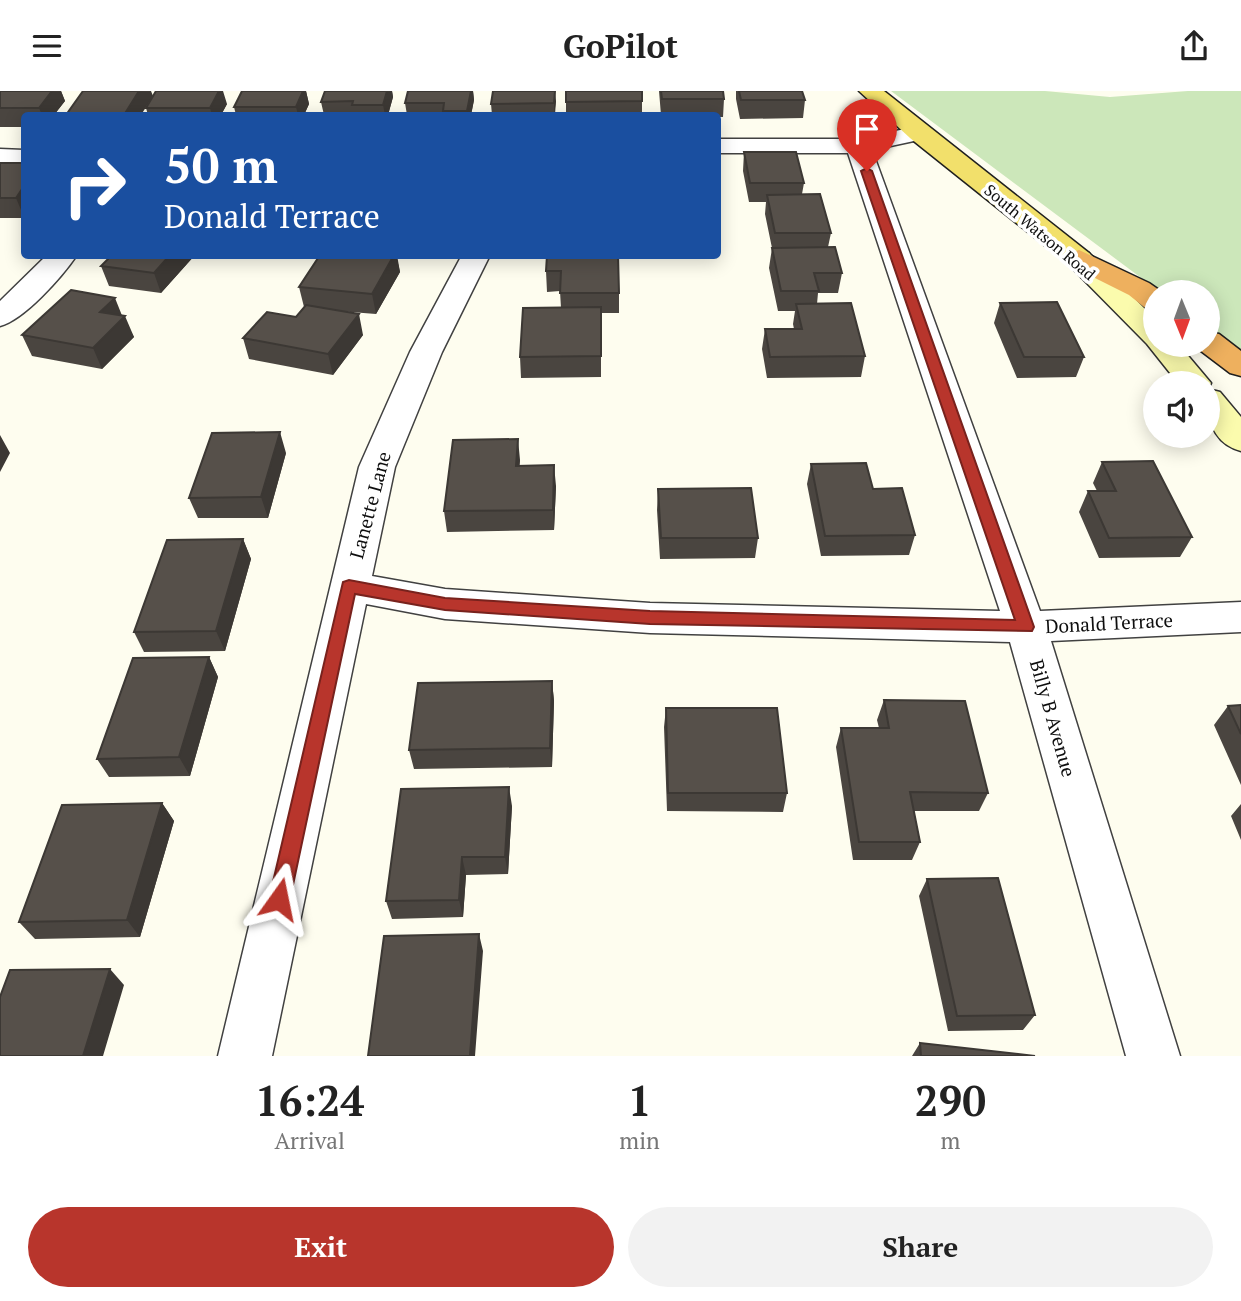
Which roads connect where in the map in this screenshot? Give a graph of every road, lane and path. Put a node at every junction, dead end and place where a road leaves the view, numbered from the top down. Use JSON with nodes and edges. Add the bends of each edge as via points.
{"nodes":[{"id":1,"x":870,"y":91,"type":"edge"},
{"id":2,"x":919,"y":133,"type":"junction"},
{"id":3,"x":721,"y":146,"type":"edge"},
{"id":4,"x":858,"y":146,"type":"junction"},
{"id":5,"x":0,"y":157,"type":"edge"},
{"id":6,"x":21,"y":157,"type":"edge"},
{"id":7,"x":59,"y":259,"type":"edge"},
{"id":8,"x":474,"y":259,"type":"edge"},
{"id":9,"x":1079,"y":259,"type":"junction"},
{"id":10,"x":1143,"y":292,"type":"edge"},
{"id":11,"x":0,"y":317,"type":"edge"},
{"id":12,"x":1143,"y":325,"type":"edge"},
{"id":13,"x":1220,"y":350,"type":"edge"},
{"id":14,"x":1172,"y":357,"type":"edge"},
{"id":15,"x":1241,"y":366,"type":"edge"},
{"id":16,"x":1185,"y":371,"type":"edge"},
{"id":17,"x":1220,"y":413,"type":"edge"},
{"id":18,"x":1241,"y":440,"type":"edge"},
{"id":19,"x":349,"y":586,"type":"junction"},
{"id":20,"x":1241,"y":617,"type":"edge"},
{"id":21,"x":1026,"y":627,"type":"junction"},
{"id":22,"x":245,"y":1056,"type":"edge"},
{"id":23,"x":1153,"y":1056,"type":"edge"}],
"edges":[{"from":1,"to":2,"type":"main road","name":"South Watson Road"},
{"from":2,"to":4,"type":"street"},
{"from":2,"to":9,"type":"main road","name":"South Watson Road"},
{"from":3,"to":4,"type":"street"},
{"from":4,"to":21,"type":"street","name":"Billy B Avenue"},
{"from":5,"to":6,"type":"street"},
{"from":7,"to":11,"type":"street"},
{"from":8,"to":19,"type":"street","name":"Lanette Lane","via":[[426,352],[377,467]]},
{"from":9,"to":10,"type":"highway"},
{"from":9,"to":12,"type":"main road","name":"South Watson Road"},
{"from":13,"to":15,"type":"highway"},
{"from":14,"to":16,"type":"main road"},
{"from":17,"to":18,"type":"main road"},
{"from":19,"to":21,"type":"street","name":"Donald Terrace","via":[[445,604],[650,618]]},
{"from":19,"to":22,"type":"street","name":"Lanette Lane"},
{"from":20,"to":21,"type":"street","name":"Donald Terrace"},
{"from":21,"to":23,"type":"street","name":"Billy B Avenue"}]}
